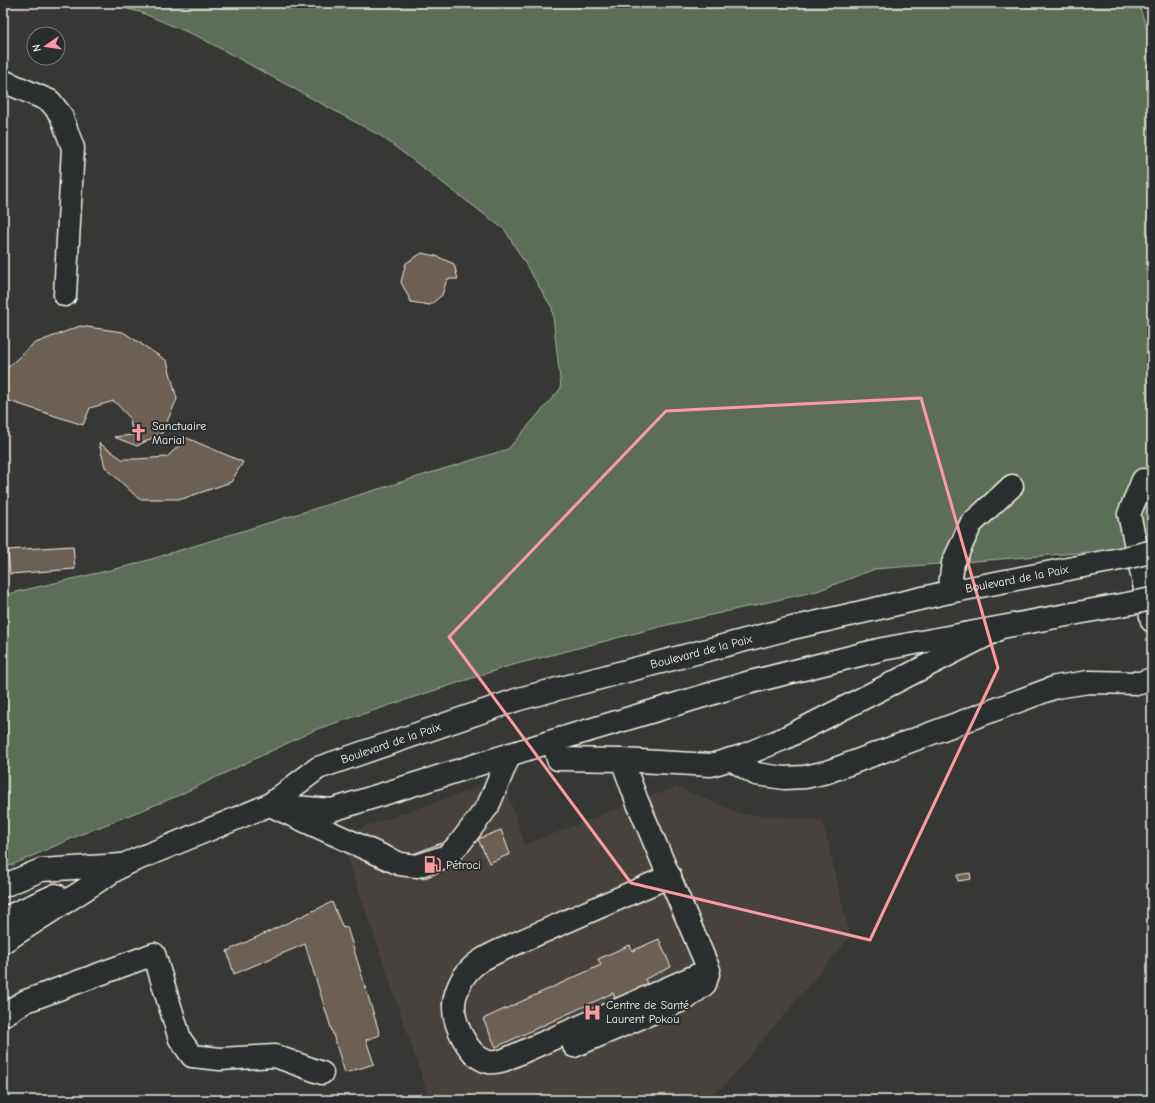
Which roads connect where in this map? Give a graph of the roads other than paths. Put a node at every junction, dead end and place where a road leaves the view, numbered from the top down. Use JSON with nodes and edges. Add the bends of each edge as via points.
{"nodes":[{"id":1,"x":3,"y":81,"type":"edge"},
{"id":2,"x":65,"y":295,"type":"dead end"},
{"id":3,"x":1144,"y":480,"type":"dead end"},
{"id":4,"x":1012,"y":486,"type":"dead end"},
{"id":5,"x":1151,"y":552,"type":"edge"},
{"id":6,"x":949,"y":592,"type":"junction"},
{"id":7,"x":1145,"y":601,"type":"edge"},
{"id":8,"x":1152,"y":621,"type":"edge"},
{"id":9,"x":1003,"y":627,"type":"junction"},
{"id":10,"x":1152,"y":680,"type":"edge"},
{"id":11,"x":553,"y":741,"type":"junction"},
{"id":12,"x":510,"y":754,"type":"junction"},
{"id":13,"x":731,"y":759,"type":"junction"},
{"id":14,"x":622,"y":760,"type":"junction"},
{"id":15,"x":270,"y":805,"type":"junction"},
{"id":16,"x":123,"y":865,"type":"junction"},
{"id":17,"x":670,"y":876,"type":"junction"},
{"id":18,"x":3,"y":886,"type":"edge"},
{"id":19,"x":3,"y":918,"type":"edge"},
{"id":20,"x":3,"y":942,"type":"edge"},
{"id":21,"x":3,"y":1015,"type":"edge"},
{"id":22,"x":322,"y":1072,"type":"dead end"}],
"edges":[{"from":1,"to":2,"type":"main road","via":[[50,101],[61,115],[73,148]]},
{"from":3,"to":8,"type":"main road","via":[[1129,514]]},
{"from":4,"to":6,"type":"main road","via":[[971,524],[953,563]]},
{"from":5,"to":6,"type":"main road","name":"Boulevard de la Paix","bridge":true},
{"from":6,"to":15,"type":"main road","name":"Boulevard de la Paix","via":[[788,629],[519,699],[318,768]]},
{"from":7,"to":9,"type":"main road","name":"Boulevard de la Paix"},
{"from":9,"to":11,"type":"main road","name":"Boulevard de la Paix","via":[[884,649],[746,683]]},
{"from":9,"to":13,"type":"main road","via":[[786,738]]},
{"from":10,"to":13,"type":"main road","via":[[1140,683],[1089,682],[1056,687],[827,772],[805,777],[784,778],[756,774]]},
{"from":11,"to":12,"type":"main road","name":"Boulevard de la Paix"},
{"from":11,"to":14,"type":"main road","via":[[558,759]]},
{"from":12,"to":15,"type":"main road","name":"Boulevard de la Paix","via":[[332,810]]},
{"from":12,"to":15,"type":"main road","via":[[488,806],[460,843],[447,856],[417,866],[400,864]]},
{"from":13,"to":14,"type":"main road","via":[[711,765]]},
{"from":14,"to":17,"type":"main road"},
{"from":15,"to":16,"type":"main road","name":"Boulevard de la Paix"},
{"from":16,"to":18,"type":"main road","via":[[41,870]]},
{"from":16,"to":19,"type":"main road"},
{"from":16,"to":20,"type":"main road"},
{"from":17,"to":17,"type":"main road","via":[[478,961],[465,974],[454,1006],[458,1027],[466,1045],[476,1056],[489,1062],[504,1060],[709,970]]},
{"from":21,"to":22,"type":"main road","via":[[26,1001],[154,954],[180,1039],[192,1056],[220,1059],[275,1056]]}]}
